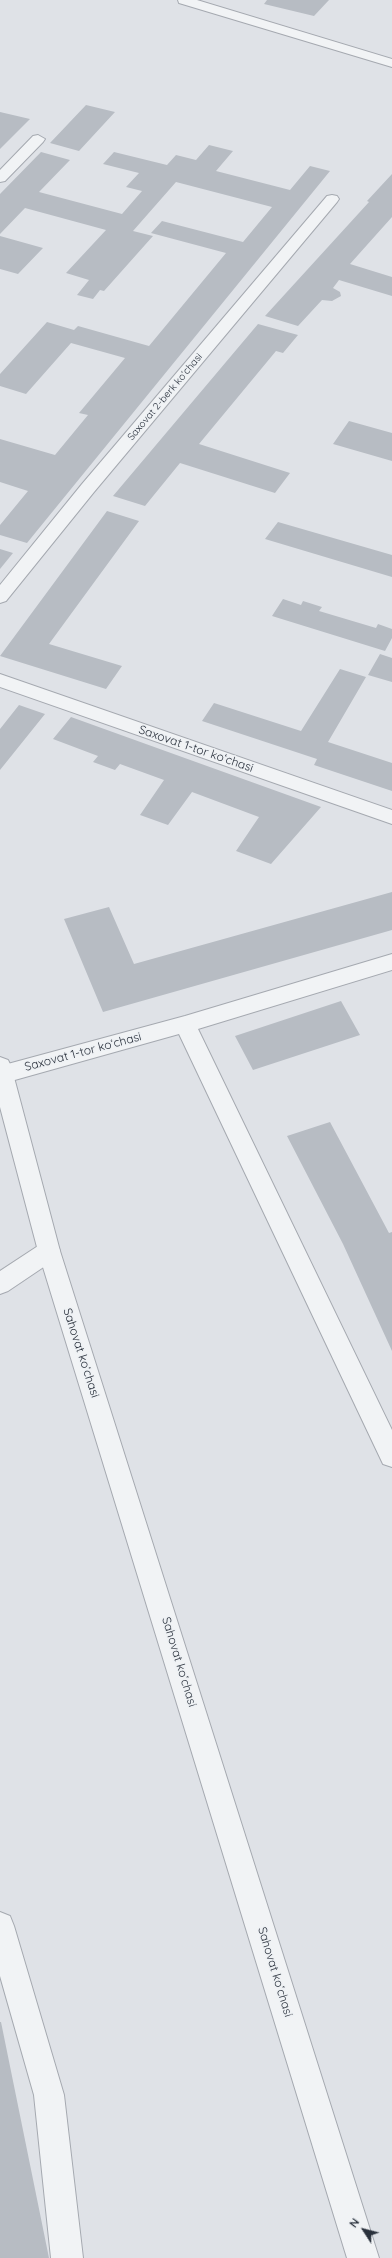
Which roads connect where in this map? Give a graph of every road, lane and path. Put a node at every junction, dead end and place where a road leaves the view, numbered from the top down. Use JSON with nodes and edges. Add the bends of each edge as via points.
{"nodes":[{"id":1,"x":184,"y":0,"type":"edge"},
{"id":2,"x":392,"y":63,"type":"edge"},
{"id":3,"x":38,"y":139,"type":"dead end"},
{"id":4,"x":0,"y":178,"type":"edge"},
{"id":5,"x":332,"y":199,"type":"dead end"},
{"id":6,"x":0,"y":597,"type":"edge"},
{"id":7,"x":0,"y":680,"type":"edge"},
{"id":8,"x":392,"y":818,"type":"edge"},
{"id":9,"x":392,"y":962,"type":"edge"},
{"id":10,"x":185,"y":1024,"type":"junction"},
{"id":11,"x":2,"y":1070,"type":"edge"},
{"id":12,"x":49,"y":1251,"type":"junction"},
{"id":13,"x":0,"y":1284,"type":"edge"},
{"id":14,"x":392,"y":1456,"type":"edge"},
{"id":15,"x":0,"y":1926,"type":"edge"},
{"id":16,"x":67,"y":2258,"type":"edge"},
{"id":17,"x":363,"y":2258,"type":"edge"}],
"edges":[{"from":1,"to":2,"type":"street"},
{"from":3,"to":4,"type":"street"},
{"from":5,"to":6,"type":"street","name":"Saxovat 2-berk koʻchasi","via":[[93,482]]},
{"from":7,"to":8,"type":"street","name":"Saxovat 1-tor koʻchasi"},
{"from":9,"to":10,"type":"street","name":"Saxovat 1-tor koʻchasi"},
{"from":10,"to":11,"type":"street","name":"Saxovat 1-tor koʻchasi"},
{"from":10,"to":14,"type":"street"},
{"from":11,"to":12,"type":"street","name":"Sahovat koʻchasi"},
{"from":12,"to":13,"type":"street"},
{"from":12,"to":17,"type":"street","name":"Sahovat koʻchasi","via":[[160,1600]]},
{"from":15,"to":16,"type":"street","via":[[49,2094]]}]}
